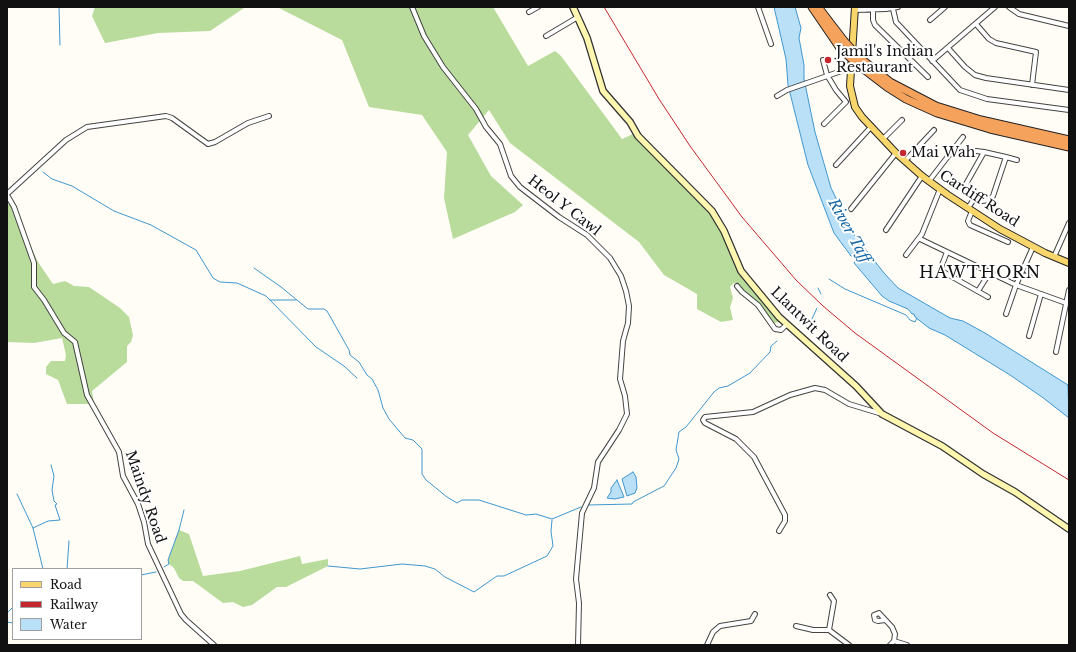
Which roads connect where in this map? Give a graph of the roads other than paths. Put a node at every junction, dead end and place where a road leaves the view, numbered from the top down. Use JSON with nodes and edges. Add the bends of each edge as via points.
{"nodes":[{"id":1,"x":412,"y":7,"type":"edge"},
{"id":2,"x":538,"y":7,"type":"edge"},
{"id":3,"x":573,"y":7,"type":"edge"},
{"id":4,"x":758,"y":7,"type":"edge"},
{"id":5,"x":812,"y":7,"type":"edge"},
{"id":6,"x":818,"y":7,"type":"edge"},
{"id":7,"x":898,"y":7,"type":"edge"},
{"id":8,"x":945,"y":7,"type":"edge"},
{"id":9,"x":995,"y":7,"type":"edge"},
{"id":10,"x":1009,"y":7,"type":"edge"},
{"id":11,"x":855,"y":8,"type":"edge"},
{"id":12,"x":878,"y":8,"type":"edge"},
{"id":13,"x":892,"y":9,"type":"junction"},
{"id":14,"x":872,"y":10,"type":"junction"},
{"id":15,"x":529,"y":12,"type":"dead end"},
{"id":16,"x":578,"y":17,"type":"junction"},
{"id":17,"x":930,"y":20,"type":"dead end"},
{"id":18,"x":976,"y":24,"type":"junction"},
{"id":19,"x":1069,"y":26,"type":"edge"},
{"id":20,"x":546,"y":36,"type":"dead end"},
{"id":21,"x":771,"y":44,"type":"dead end"},
{"id":22,"x":842,"y":45,"type":"junction"},
{"id":23,"x":948,"y":48,"type":"junction"},
{"id":24,"x":823,"y":60,"type":"dead end"},
{"id":25,"x":859,"y":61,"type":"junction"},
{"id":26,"x":932,"y":61,"type":"junction"},
{"id":27,"x":850,"y":68,"type":"junction"},
{"id":28,"x":827,"y":75,"type":"junction"},
{"id":29,"x":928,"y":77,"type":"dead end"},
{"id":30,"x":1032,"y":85,"type":"junction"},
{"id":31,"x":1069,"y":90,"type":"edge"},
{"id":32,"x":777,"y":96,"type":"dead end"},
{"id":33,"x":1069,"y":110,"type":"edge"},
{"id":34,"x":269,"y":116,"type":"dead end"},
{"id":35,"x":902,"y":120,"type":"dead end"},
{"id":36,"x":824,"y":124,"type":"dead end"},
{"id":37,"x":871,"y":128,"type":"junction"},
{"id":38,"x":934,"y":130,"type":"dead end"},
{"id":39,"x":963,"y":137,"type":"dead end"},
{"id":40,"x":883,"y":140,"type":"junction"},
{"id":41,"x":1069,"y":140,"type":"edge"},
{"id":42,"x":1069,"y":147,"type":"edge"},
{"id":43,"x":976,"y":151,"type":"dead end"},
{"id":44,"x":984,"y":152,"type":"junction"},
{"id":45,"x":896,"y":153,"type":"junction"},
{"id":46,"x":1006,"y":157,"type":"junction"},
{"id":47,"x":1017,"y":160,"type":"dead end"},
{"id":48,"x":906,"y":161,"type":"junction"},
{"id":49,"x":836,"y":164,"type":"dead end"},
{"id":50,"x":922,"y":176,"type":"junction"},
{"id":51,"x":929,"y":181,"type":"junction"},
{"id":52,"x":940,"y":189,"type":"junction"},
{"id":53,"x":7,"y":195,"type":"edge"},
{"id":54,"x":974,"y":199,"type":"junction"},
{"id":55,"x":851,"y":209,"type":"dead end"},
{"id":56,"x":970,"y":210,"type":"junction"},
{"id":57,"x":1069,"y":223,"type":"edge"},
{"id":58,"x":886,"y":230,"type":"dead end"},
{"id":59,"x":920,"y":238,"type":"junction"},
{"id":60,"x":1008,"y":242,"type":"dead end"},
{"id":61,"x":1033,"y":247,"type":"junction"},
{"id":62,"x":947,"y":252,"type":"junction"},
{"id":63,"x":906,"y":255,"type":"dead end"},
{"id":64,"x":1054,"y":257,"type":"junction"},
{"id":65,"x":1069,"y":263,"type":"edge"},
{"id":66,"x":1025,"y":270,"type":"junction"},
{"id":67,"x":990,"y":272,"type":"junction"},
{"id":68,"x":1034,"y":273,"type":"dead end"},
{"id":69,"x":1016,"y":285,"type":"junction"},
{"id":70,"x":737,"y":286,"type":"dead end"},
{"id":71,"x":1069,"y":290,"type":"edge"},
{"id":72,"x":978,"y":291,"type":"junction"},
{"id":73,"x":1041,"y":294,"type":"junction"},
{"id":74,"x":988,"y":297,"type":"dead end"},
{"id":75,"x":1066,"y":303,"type":"junction"},
{"id":76,"x":1006,"y":314,"type":"dead end"},
{"id":77,"x":787,"y":324,"type":"junction"},
{"id":78,"x":1029,"y":336,"type":"dead end"},
{"id":79,"x":1056,"y":352,"type":"dead end"},
{"id":80,"x":882,"y":414,"type":"junction"},
{"id":81,"x":1069,"y":530,"type":"edge"},
{"id":82,"x":779,"y":531,"type":"dead end"},
{"id":83,"x":830,"y":596,"type":"dead end"},
{"id":84,"x":755,"y":614,"type":"dead end"},
{"id":85,"x":885,"y":620,"type":"dead end"},
{"id":86,"x":796,"y":626,"type":"dead end"},
{"id":87,"x":829,"y":630,"type":"junction"},
{"id":88,"x":894,"y":641,"type":"junction"},
{"id":89,"x":214,"y":645,"type":"edge"},
{"id":90,"x":578,"y":645,"type":"edge"},
{"id":91,"x":706,"y":645,"type":"edge"},
{"id":92,"x":850,"y":645,"type":"edge"},
{"id":93,"x":890,"y":645,"type":"edge"},
{"id":94,"x":906,"y":645,"type":"edge"}],
"edges":[{"from":1,"to":90,"type":"street","name":"Heol Y Cawl","via":[[424,36],[442,67],[500,144],[511,176],[520,187],[587,235],[610,258],[621,276],[626,291],[629,306],[628,323],[623,342],[620,380],[625,396],[626,414],[619,430],[598,462],[594,488],[582,513],[576,579],[579,603]]},
{"from":2,"to":15,"type":"street"},
{"from":3,"to":16,"type":"main road","name":"Llantwit Road"},
{"from":4,"to":21,"type":"street"},
{"from":5,"to":22,"type":"highway"},
{"from":6,"to":22,"type":"highway"},
{"from":7,"to":13,"type":"street"},
{"from":8,"to":17,"type":"street"},
{"from":9,"to":18,"type":"street"},
{"from":10,"to":19,"type":"street","via":[[1019,14]]},
{"from":11,"to":14,"type":"street"},
{"from":11,"to":27,"type":"main road","name":"Cardiff Road"},
{"from":12,"to":13,"type":"street"},
{"from":12,"to":14,"type":"street"},
{"from":13,"to":26,"type":"street","via":[[896,22]]},
{"from":14,"to":29,"type":"street","via":[[875,25]]},
{"from":16,"to":20,"type":"street"},
{"from":16,"to":77,"type":"main road","name":"Llantwit Road","via":[[603,91],[630,122],[638,136],[712,211],[724,231],[741,271]]},
{"from":18,"to":23,"type":"street"},
{"from":18,"to":30,"type":"street","via":[[996,44],[1036,52]]},
{"from":22,"to":25,"type":"highway","bridge":true},
{"from":23,"to":26,"type":"street"},
{"from":23,"to":30,"type":"street","via":[[975,75]]},
{"from":24,"to":28,"type":"street"},
{"from":25,"to":41,"type":"highway","via":[[890,82],[936,106],[981,120]]},
{"from":25,"to":42,"type":"highway","via":[[893,91],[937,113],[990,129]]},
{"from":26,"to":33,"type":"street","via":[[960,90],[972,95]]},
{"from":27,"to":28,"type":"street"},
{"from":27,"to":37,"type":"main road","name":"Cardiff Road","via":[[853,102]]},
{"from":28,"to":32,"type":"street"},
{"from":28,"to":36,"type":"street","via":[[846,102]]},
{"from":30,"to":31,"type":"street"},
{"from":34,"to":53,"type":"street","via":[[248,122],[208,144],[166,116],[87,127],[66,140]]},
{"from":35,"to":40,"type":"street"},
{"from":37,"to":40,"type":"main road","name":"Cardiff Road"},
{"from":37,"to":49,"type":"street"},
{"from":38,"to":48,"type":"street"},
{"from":39,"to":51,"type":"street"},
{"from":40,"to":45,"type":"main road","name":"Cardiff Road"},
{"from":43,"to":44,"type":"street"},
{"from":44,"to":46,"type":"street"},
{"from":44,"to":54,"type":"street","via":[[966,184]]},
{"from":45,"to":48,"type":"main road","name":"Cardiff Road"},
{"from":45,"to":55,"type":"street"},
{"from":46,"to":47,"type":"street"},
{"from":46,"to":54,"type":"street","via":[[993,196],[989,200]]},
{"from":48,"to":50,"type":"main road","name":"Cardiff Road"},
{"from":50,"to":51,"type":"main road","name":"Cardiff Road"},
{"from":50,"to":58,"type":"street"},
{"from":51,"to":52,"type":"main road","name":"Cardiff Road"},
{"from":52,"to":56,"type":"main road","name":"Cardiff Road"},
{"from":52,"to":59,"type":"street"},
{"from":53,"to":89,"type":"street","name":"Maindy Road","via":[[14,207],[34,263],[34,287],[64,333],[75,342],[87,394],[119,452],[123,476],[138,504],[148,544],[181,614]]},
{"from":54,"to":56,"type":"street"},
{"from":56,"to":60,"type":"street","via":[[970,225]]},
{"from":56,"to":61,"type":"main road","name":"Cardiff Road","via":[[1000,230]]},
{"from":57,"to":64,"type":"street"},
{"from":59,"to":62,"type":"street"},
{"from":59,"to":63,"type":"street"},
{"from":61,"to":64,"type":"main road","name":"Cardiff Road"},
{"from":61,"to":66,"type":"street"},
{"from":62,"to":67,"type":"street"},
{"from":62,"to":72,"type":"street","via":[[940,270]]},
{"from":64,"to":65,"type":"main road","name":"Cardiff Road"},
{"from":66,"to":68,"type":"street"},
{"from":66,"to":69,"type":"street"},
{"from":67,"to":69,"type":"street"},
{"from":67,"to":72,"type":"street"},
{"from":69,"to":73,"type":"street"},
{"from":69,"to":76,"type":"street"},
{"from":70,"to":77,"type":"street","via":[[758,305],[775,330],[780,330]]},
{"from":71,"to":75,"type":"street"},
{"from":72,"to":74,"type":"street"},
{"from":73,"to":75,"type":"street"},
{"from":73,"to":78,"type":"street"},
{"from":75,"to":79,"type":"street"},
{"from":77,"to":80,"type":"main road","name":"Llantwit Road","via":[[856,386]]},
{"from":80,"to":81,"type":"main road","name":"Llantwit Road","via":[[942,446]]},
{"from":80,"to":82,"type":"street","via":[[849,404],[825,390],[816,388],[790,394],[753,412],[705,417],[705,423],[736,439],[754,457],[784,515],[785,521]]},
{"from":83,"to":87,"type":"street","via":[[834,601]]},
{"from":84,"to":91,"type":"street","via":[[751,621],[720,626],[713,632]]},
{"from":85,"to":88,"type":"street","via":[[895,634]]},
{"from":86,"to":87,"type":"street"},
{"from":87,"to":92,"type":"street"},
{"from":88,"to":93,"type":"street"},
{"from":88,"to":94,"type":"street"}]}
